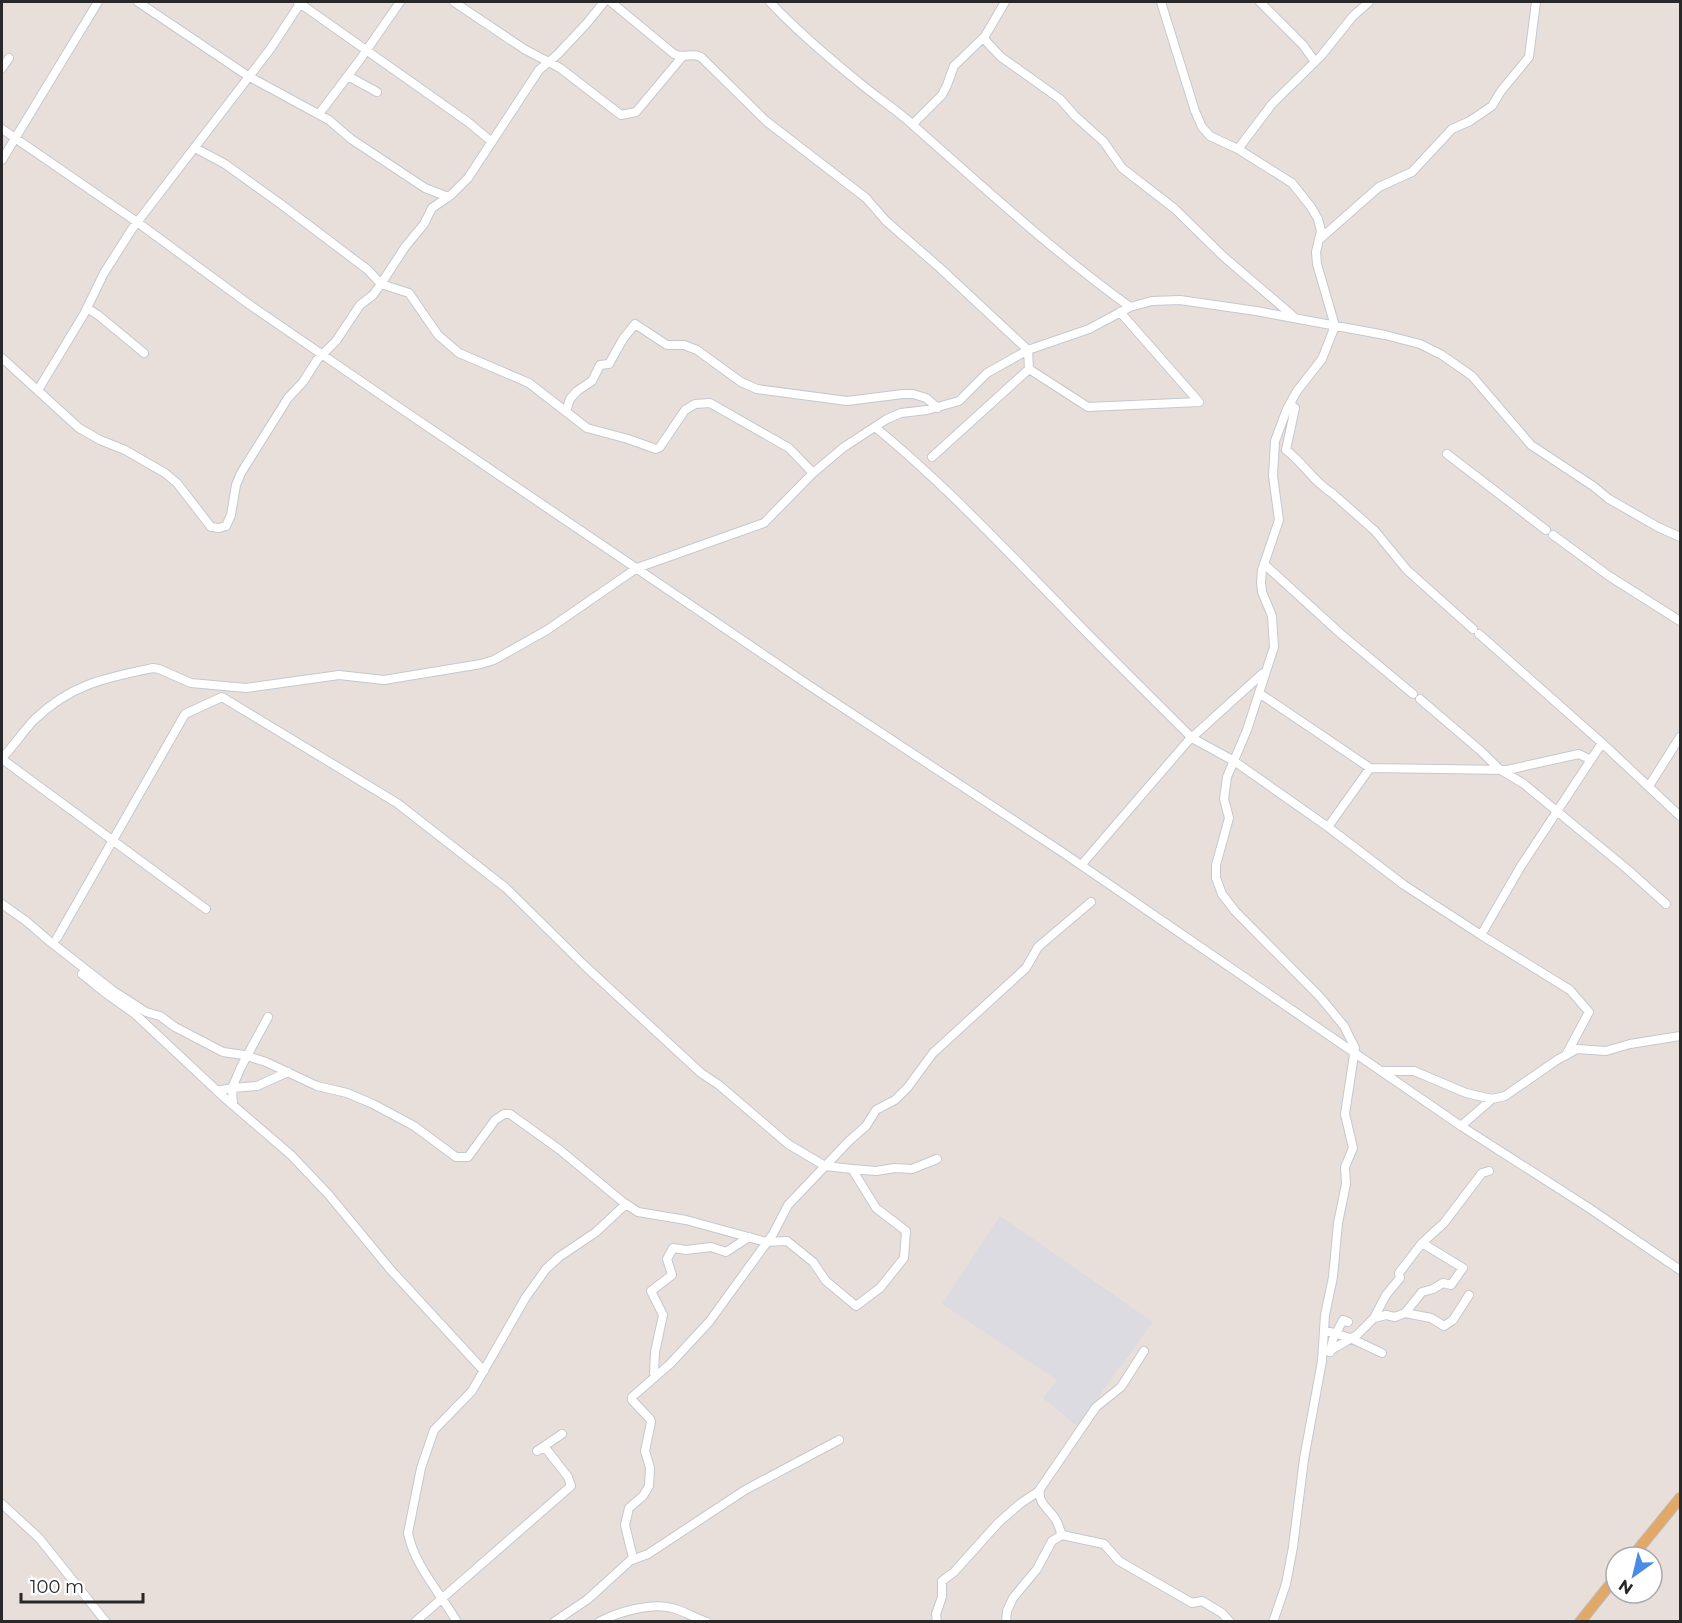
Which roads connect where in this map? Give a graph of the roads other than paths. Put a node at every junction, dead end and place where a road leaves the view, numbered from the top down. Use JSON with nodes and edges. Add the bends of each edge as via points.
{"nodes":[{"id":1,"x":98,"y":2,"type":"edge"},
{"id":2,"x":138,"y":2,"type":"edge"},
{"id":3,"x":300,"y":2,"type":"edge"},
{"id":4,"x":400,"y":2,"type":"edge"},
{"id":5,"x":454,"y":2,"type":"edge"},
{"id":6,"x":604,"y":2,"type":"edge"},
{"id":7,"x":611,"y":2,"type":"edge"},
{"id":8,"x":770,"y":2,"type":"edge"},
{"id":9,"x":1005,"y":2,"type":"edge"},
{"id":10,"x":1161,"y":2,"type":"edge"},
{"id":11,"x":1260,"y":2,"type":"edge"},
{"id":12,"x":1369,"y":2,"type":"edge"},
{"id":13,"x":1536,"y":2,"type":"edge"},
{"id":14,"x":983,"y":38,"type":"junction"},
{"id":15,"x":366,"y":50,"type":"junction"},
{"id":16,"x":682,"y":57,"type":"junction"},
{"id":17,"x":9,"y":58,"type":"dead end"},
{"id":18,"x":547,"y":62,"type":"junction"},
{"id":19,"x":1315,"y":62,"type":"junction"},
{"id":20,"x":2,"y":68,"type":"edge"},
{"id":21,"x":248,"y":76,"type":"junction"},
{"id":22,"x":348,"y":76,"type":"junction"},
{"id":23,"x":377,"y":92,"type":"dead end"},
{"id":24,"x":319,"y":114,"type":"junction"},
{"id":25,"x":913,"y":124,"type":"junction"},
{"id":26,"x":2,"y":129,"type":"edge"},
{"id":27,"x":15,"y":139,"type":"junction"},
{"id":28,"x":492,"y":142,"type":"junction"},
{"id":29,"x":195,"y":148,"type":"junction"},
{"id":30,"x":1239,"y":149,"type":"junction"},
{"id":31,"x":2,"y":160,"type":"edge"},
{"id":32,"x":448,"y":197,"type":"junction"},
{"id":33,"x":137,"y":222,"type":"junction"},
{"id":34,"x":1321,"y":238,"type":"junction"},
{"id":35,"x":381,"y":284,"type":"junction"},
{"id":36,"x":1130,"y":307,"type":"junction"},
{"id":37,"x":87,"y":308,"type":"junction"},
{"id":38,"x":1120,"y":312,"type":"junction"},
{"id":39,"x":1293,"y":317,"type":"junction"},
{"id":40,"x":1335,"y":326,"type":"junction"},
{"id":41,"x":1028,"y":350,"type":"junction"},
{"id":42,"x":144,"y":353,"type":"dead end"},
{"id":43,"x":324,"y":354,"type":"junction"},
{"id":44,"x":2,"y":358,"type":"edge"},
{"id":45,"x":1029,"y":369,"type":"junction"},
{"id":46,"x":38,"y":390,"type":"junction"},
{"id":47,"x":1290,"y":404,"type":"junction"},
{"id":48,"x":938,"y":408,"type":"junction"},
{"id":49,"x":566,"y":411,"type":"junction"},
{"id":50,"x":874,"y":427,"type":"junction"},
{"id":51,"x":1447,"y":454,"type":"dead end"},
{"id":52,"x":932,"y":457,"type":"dead end"},
{"id":53,"x":813,"y":473,"type":"junction"},
{"id":54,"x":1680,"y":537,"type":"edge"},
{"id":55,"x":1264,"y":564,"type":"junction"},
{"id":56,"x":637,"y":568,"type":"junction"},
{"id":57,"x":1680,"y":621,"type":"edge"},
{"id":58,"x":1262,"y":674,"type":"dead end"},
{"id":59,"x":1259,"y":693,"type":"junction"},
{"id":60,"x":1190,"y":736,"type":"junction"},
{"id":61,"x":1680,"y":737,"type":"edge"},
{"id":62,"x":1602,"y":742,"type":"junction"},
{"id":63,"x":4,"y":760,"type":"edge"},
{"id":64,"x":1591,"y":760,"type":"junction"},
{"id":65,"x":1234,"y":761,"type":"junction"},
{"id":66,"x":1370,"y":768,"type":"junction"},
{"id":67,"x":1498,"y":770,"type":"junction"},
{"id":68,"x":1649,"y":786,"type":"junction"},
{"id":69,"x":1556,"y":812,"type":"junction"},
{"id":70,"x":1680,"y":816,"type":"edge"},
{"id":71,"x":1328,"y":827,"type":"junction"},
{"id":72,"x":112,"y":840,"type":"junction"},
{"id":73,"x":1083,"y":863,"type":"dead end"},
{"id":74,"x":1090,"y":902,"type":"dead end"},
{"id":75,"x":2,"y":904,"type":"edge"},
{"id":76,"x":1666,"y":904,"type":"dead end"},
{"id":77,"x":206,"y":909,"type":"dead end"},
{"id":78,"x":1481,"y":935,"type":"junction"},
{"id":79,"x":52,"y":939,"type":"junction"},
{"id":80,"x":268,"y":1017,"type":"dead end"},
{"id":81,"x":1680,"y":1036,"type":"edge"},
{"id":82,"x":1356,"y":1052,"type":"junction"},
{"id":83,"x":1566,"y":1054,"type":"junction"},
{"id":84,"x":247,"y":1056,"type":"junction"},
{"id":85,"x":1383,"y":1071,"type":"junction"},
{"id":86,"x":288,"y":1072,"type":"junction"},
{"id":87,"x":232,"y":1088,"type":"junction"},
{"id":88,"x":217,"y":1091,"type":"junction"},
{"id":89,"x":1492,"y":1099,"type":"junction"},
{"id":90,"x":233,"y":1105,"type":"junction"},
{"id":91,"x":1461,"y":1126,"type":"junction"},
{"id":92,"x":937,"y":1160,"type":"dead end"},
{"id":93,"x":825,"y":1166,"type":"junction"},
{"id":94,"x":852,"y":1169,"type":"junction"},
{"id":95,"x":1490,"y":1171,"type":"dead end"},
{"id":96,"x":626,"y":1204,"type":"junction"},
{"id":97,"x":749,"y":1237,"type":"junction"},
{"id":98,"x":766,"y":1242,"type":"junction"},
{"id":99,"x":1422,"y":1243,"type":"junction"},
{"id":100,"x":1680,"y":1270,"type":"edge"},
{"id":101,"x":1468,"y":1295,"type":"dead end"},
{"id":102,"x":1405,"y":1313,"type":"junction"},
{"id":103,"x":1325,"y":1315,"type":"junction"},
{"id":104,"x":1374,"y":1318,"type":"junction"},
{"id":105,"x":1324,"y":1330,"type":"junction"},
{"id":106,"x":1337,"y":1334,"type":"junction"},
{"id":107,"x":1350,"y":1338,"type":"junction"},
{"id":108,"x":1331,"y":1350,"type":"junction"},
{"id":109,"x":1144,"y":1351,"type":"dead end"},
{"id":110,"x":1383,"y":1353,"type":"dead end"},
{"id":111,"x":1322,"y":1361,"type":"junction"},
{"id":112,"x":484,"y":1371,"type":"junction"},
{"id":113,"x":654,"y":1373,"type":"dead end"},
{"id":114,"x":562,"y":1434,"type":"dead end"},
{"id":115,"x":839,"y":1440,"type":"dead end"},
{"id":116,"x":1039,"y":1491,"type":"junction"},
{"id":117,"x":1680,"y":1498,"type":"edge"},
{"id":118,"x":2,"y":1504,"type":"edge"},
{"id":119,"x":1062,"y":1535,"type":"junction"},
{"id":120,"x":1642,"y":1545,"type":"edge"},
{"id":121,"x":632,"y":1560,"type":"junction"},
{"id":122,"x":1604,"y":1592,"type":"edge"},
{"id":123,"x":442,"y":1597,"type":"junction"},
{"id":124,"x":704,"y":1621,"type":"edge"},
{"id":125,"x":106,"y":1622,"type":"edge"},
{"id":126,"x":415,"y":1622,"type":"edge"},
{"id":127,"x":457,"y":1622,"type":"edge"},
{"id":128,"x":554,"y":1622,"type":"edge"},
{"id":129,"x":599,"y":1622,"type":"edge"},
{"id":130,"x":937,"y":1622,"type":"edge"},
{"id":131,"x":1006,"y":1622,"type":"edge"},
{"id":132,"x":1230,"y":1622,"type":"edge"},
{"id":133,"x":1273,"y":1622,"type":"edge"},
{"id":134,"x":1580,"y":1622,"type":"edge"}],
"edges":[{"from":1,"to":27,"type":"street"},
{"from":2,"to":21,"type":"street"},
{"from":3,"to":15,"type":"street"},
{"from":3,"to":21,"type":"street","via":[[274,45]]},
{"from":4,"to":15,"type":"street"},
{"from":5,"to":18,"type":"street"},
{"from":6,"to":18,"type":"street"},
{"from":7,"to":16,"type":"street"},
{"from":8,"to":25,"type":"street","via":[[835,62]]},
{"from":9,"to":14,"type":"street"},
{"from":10,"to":30,"type":"street","via":[[1199,122],[1210,136]]},
{"from":11,"to":19,"type":"street"},
{"from":12,"to":19,"type":"street"},
{"from":13,"to":34,"type":"street","via":[[1529,57],[1492,105],[1452,129],[1412,172],[1379,187]]},
{"from":14,"to":25,"type":"street","via":[[954,66],[942,95]]},
{"from":14,"to":39,"type":"street","via":[[1000,57],[1060,99],[1104,142],[1122,168],[1175,209]]},
{"from":15,"to":22,"type":"street"},
{"from":15,"to":28,"type":"street"},
{"from":16,"to":18,"type":"street","via":[[636,112],[621,116]]},
{"from":16,"to":41,"type":"street","via":[[701,57],[766,121],[866,198]]},
{"from":17,"to":20,"type":"street"},
{"from":18,"to":28,"type":"street"},
{"from":19,"to":30,"type":"street","via":[[1272,104]]},
{"from":21,"to":24,"type":"street"},
{"from":21,"to":29,"type":"street"},
{"from":22,"to":23,"type":"street"},
{"from":22,"to":24,"type":"street"},
{"from":24,"to":32,"type":"street","via":[[425,188]]},
{"from":25,"to":36,"type":"street","via":[[1037,233]]},
{"from":26,"to":27,"type":"street"},
{"from":27,"to":31,"type":"street"},
{"from":27,"to":33,"type":"street"},
{"from":28,"to":32,"type":"street","via":[[468,178]]},
{"from":29,"to":33,"type":"street"},
{"from":29,"to":35,"type":"street","via":[[225,164],[282,205]]},
{"from":30,"to":34,"type":"street","via":[[1297,187],[1318,219]]},
{"from":32,"to":35,"type":"street","via":[[431,209]]},
{"from":33,"to":37,"type":"street"},
{"from":33,"to":43,"type":"street"},
{"from":34,"to":40,"type":"street","via":[[1317,264]]},
{"from":35,"to":43,"type":"street","via":[[360,305]]},
{"from":35,"to":49,"type":"street","via":[[410,293],[452,349],[520,378]]},
{"from":36,"to":38,"type":"street"},
{"from":36,"to":39,"type":"street","via":[[1180,300]]},
{"from":37,"to":42,"type":"street"},
{"from":37,"to":46,"type":"street"},
{"from":38,"to":41,"type":"street","via":[[1089,329]]},
{"from":38,"to":45,"type":"street","via":[[1199,402],[1088,407]]},
{"from":39,"to":40,"type":"street"},
{"from":40,"to":47,"type":"street","via":[[1322,359]]},
{"from":40,"to":54,"type":"street","via":[[1420,344],[1442,355],[1477,380],[1532,445],[1609,499]]},
{"from":41,"to":45,"type":"street"},
{"from":41,"to":48,"type":"street","via":[[987,373],[959,401]]},
{"from":43,"to":46,"type":"street","via":[[263,436],[236,484],[228,525],[219,528],[211,527],[165,473],[79,428]]},
{"from":43,"to":56,"type":"street"},
{"from":44,"to":46,"type":"street"},
{"from":45,"to":52,"type":"street"},
{"from":47,"to":55,"type":"street","via":[[1275,441],[1273,476],[1279,520]]},
{"from":47,"to":62,"type":"street","via":[[1295,408],[1286,450],[1375,531],[1407,570]]},
{"from":48,"to":49,"type":"street","via":[[913,394],[847,401],[757,389],[689,346],[667,345],[635,324],[609,364],[600,365],[592,381],[573,395]]},
{"from":48,"to":50,"type":"street","via":[[901,413]]},
{"from":49,"to":53,"type":"street","via":[[591,430],[656,449],[685,410],[695,404],[710,404],[789,448]]},
{"from":50,"to":53,"type":"street"},
{"from":50,"to":60,"type":"street","via":[[917,461],[988,530]]},
{"from":51,"to":57,"type":"street","via":[[1609,576]]},
{"from":53,"to":56,"type":"street","via":[[764,523]]},
{"from":55,"to":59,"type":"street","via":[[1262,587],[1272,616],[1274,647]]},
{"from":55,"to":67,"type":"street"},
{"from":56,"to":63,"type":"street","via":[[547,630],[481,664],[390,679],[339,675],[246,688],[190,683],[159,669],[95,682],[68,693],[35,719]]},
{"from":56,"to":82,"type":"street"},
{"from":58,"to":60,"type":"street"},
{"from":59,"to":65,"type":"street"},
{"from":59,"to":66,"type":"street"},
{"from":60,"to":65,"type":"street"},
{"from":60,"to":73,"type":"street"},
{"from":61,"to":68,"type":"street"},
{"from":62,"to":64,"type":"street"},
{"from":62,"to":68,"type":"street"},
{"from":63,"to":72,"type":"street"},
{"from":64,"to":67,"type":"street","via":[[1579,754]]},
{"from":64,"to":69,"type":"street"},
{"from":65,"to":71,"type":"street"},
{"from":65,"to":82,"type":"street","via":[[1225,783],[1229,818],[1216,865],[1222,894],[1336,1015]]},
{"from":66,"to":67,"type":"street"},
{"from":66,"to":71,"type":"street"},
{"from":67,"to":69,"type":"street","via":[[1524,784]]},
{"from":68,"to":70,"type":"street"},
{"from":69,"to":76,"type":"street"},
{"from":69,"to":78,"type":"street"},
{"from":71,"to":78,"type":"street","via":[[1404,885]]},
{"from":72,"to":77,"type":"street"},
{"from":72,"to":79,"type":"street"},
{"from":72,"to":93,"type":"street","via":[[185,714],[222,697],[397,803],[497,881],[701,1073],[788,1144]]},
{"from":74,"to":93,"type":"street","via":[[1038,947],[1026,968],[933,1053],[908,1087],[876,1110],[866,1126]]},
{"from":75,"to":79,"type":"street"},
{"from":78,"to":83,"type":"street","via":[[1570,990],[1589,1012]]},
{"from":79,"to":84,"type":"street","via":[[112,990],[146,1011],[223,1052]]},
{"from":79,"to":88,"type":"street","via":[[104,992],[135,1014]]},
{"from":80,"to":84,"type":"street"},
{"from":81,"to":83,"type":"street","via":[[1606,1051],[1578,1049]]},
{"from":82,"to":85,"type":"street"},
{"from":82,"to":103,"type":"street","via":[[1345,1114],[1353,1148],[1345,1167],[1346,1184]]},
{"from":83,"to":89,"type":"street","via":[[1504,1096]]},
{"from":84,"to":86,"type":"street"},
{"from":84,"to":87,"type":"street"},
{"from":85,"to":89,"type":"street","via":[[1414,1071],[1466,1093]]},
{"from":85,"to":91,"type":"street"},
{"from":86,"to":87,"type":"street","via":[[257,1086]]},
{"from":86,"to":96,"type":"street","via":[[317,1086],[374,1104],[459,1158],[470,1154],[495,1120],[510,1114]]},
{"from":87,"to":88,"type":"street"},
{"from":87,"to":90,"type":"street"},
{"from":88,"to":90,"type":"street"},
{"from":89,"to":91,"type":"street"},
{"from":90,"to":112,"type":"street","via":[[291,1155],[329,1195],[390,1269]]},
{"from":91,"to":100,"type":"street"},
{"from":92,"to":94,"type":"street","via":[[912,1169]]},
{"from":93,"to":94,"type":"street"},
{"from":93,"to":98,"type":"street","via":[[788,1205]]},
{"from":94,"to":98,"type":"street","via":[[876,1208],[906,1231],[904,1258],[880,1288],[856,1306],[787,1241]]},
{"from":95,"to":99,"type":"street","via":[[1482,1173],[1444,1223]]},
{"from":96,"to":97,"type":"street","via":[[638,1212]]},
{"from":96,"to":112,"type":"street","via":[[546,1269]]},
{"from":97,"to":98,"type":"street"},
{"from":97,"to":113,"type":"street","via":[[726,1252],[711,1246],[673,1248],[667,1259],[672,1275],[651,1291],[663,1315]]},
{"from":98,"to":121,"type":"street","via":[[709,1322],[632,1397],[651,1420],[645,1451],[650,1468],[649,1486],[629,1508],[625,1525]]},
{"from":99,"to":102,"type":"street","via":[[1463,1268],[1451,1285],[1443,1283],[1422,1292]]},
{"from":99,"to":104,"type":"street","via":[[1399,1273],[1400,1278]]},
{"from":101,"to":102,"type":"street","via":[[1453,1320],[1444,1326],[1431,1318]]},
{"from":102,"to":104,"type":"street"},
{"from":103,"to":105,"type":"street"},
{"from":103,"to":106,"type":"street","via":[[1332,1321],[1346,1321]]},
{"from":104,"to":107,"type":"street"},
{"from":105,"to":106,"type":"street"},
{"from":105,"to":111,"type":"street"},
{"from":106,"to":107,"type":"street"},
{"from":106,"to":108,"type":"street"},
{"from":107,"to":108,"type":"street"},
{"from":107,"to":110,"type":"street"},
{"from":108,"to":111,"type":"street"},
{"from":109,"to":116,"type":"street","via":[[1121,1387],[1096,1407]]},
{"from":111,"to":133,"type":"street","via":[[1293,1547]]},
{"from":112,"to":123,"type":"street","via":[[467,1398],[433,1432],[409,1525],[410,1542]]},
{"from":114,"to":123,"type":"street","via":[[537,1451],[547,1450],[571,1485]]},
{"from":115,"to":121,"type":"street","via":[[745,1490],[648,1554]]},
{"from":116,"to":119,"type":"street","via":[[1041,1502],[1055,1518]]},
{"from":116,"to":130,"type":"street","via":[[999,1522],[942,1581]]},
{"from":117,"to":120,"type":"main road"},
{"from":118,"to":125,"type":"street","via":[[39,1538]]},
{"from":119,"to":131,"type":"street","via":[[1052,1541],[1037,1569],[1013,1598]]},
{"from":119,"to":132,"type":"street","via":[[1104,1544],[1119,1561],[1192,1604],[1202,1601]]},
{"from":121,"to":128,"type":"street","via":[[588,1599]]},
{"from":122,"to":134,"type":"main road"},
{"from":123,"to":126,"type":"street"},
{"from":123,"to":127,"type":"street"},
{"from":124,"to":129,"type":"street","via":[[674,1608],[657,1606],[615,1614]]}]}
